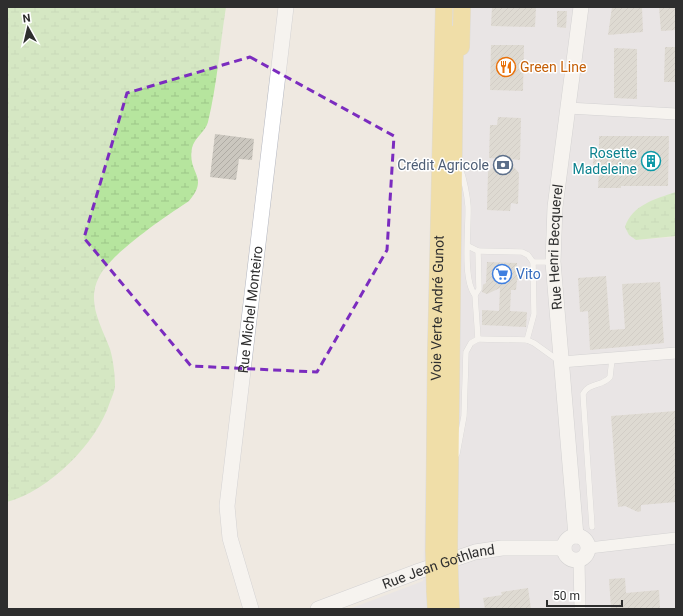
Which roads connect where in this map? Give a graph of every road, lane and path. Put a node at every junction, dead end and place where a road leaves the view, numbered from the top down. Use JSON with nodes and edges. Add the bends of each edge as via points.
{"nodes":[{"id":1,"x":286,"y":7,"type":"edge"},
{"id":2,"x":438,"y":7,"type":"edge"},
{"id":3,"x":444,"y":7,"type":"edge"},
{"id":4,"x":455,"y":7,"type":"edge"},
{"id":5,"x":462,"y":7,"type":"edge"},
{"id":6,"x":581,"y":7,"type":"edge"},
{"id":7,"x":448,"y":64,"type":"junction"},
{"id":8,"x":568,"y":108,"type":"junction"},
{"id":9,"x":676,"y":114,"type":"edge"},
{"id":10,"x":454,"y":141,"type":"junction"},
{"id":11,"x":468,"y":246,"type":"junction"},
{"id":12,"x":478,"y":251,"type":"junction"},
{"id":13,"x":533,"y":262,"type":"junction"},
{"id":14,"x":553,"y":262,"type":"junction"},
{"id":15,"x":475,"y":295,"type":"junction"},
{"id":16,"x":478,"y":339,"type":"junction"},
{"id":17,"x":527,"y":340,"type":"junction"},
{"id":18,"x":676,"y":353,"type":"edge"},
{"id":19,"x":612,"y":359,"type":"junction"},
{"id":20,"x":561,"y":362,"type":"junction"},
{"id":21,"x":450,"y":488,"type":"junction"},
{"id":22,"x":592,"y":527,"type":"dead end"},
{"id":23,"x":576,"y":536,"type":"junction"},
{"id":24,"x":676,"y":538,"type":"edge"},
{"id":25,"x":564,"y":548,"type":"junction"},
{"id":26,"x":589,"y":548,"type":"junction"},
{"id":27,"x":442,"y":549,"type":"junction"},
{"id":28,"x":579,"y":560,"type":"junction"},
{"id":29,"x":443,"y":589,"type":"junction"},
{"id":30,"x":250,"y":609,"type":"edge"},
{"id":31,"x":318,"y":609,"type":"edge"},
{"id":32,"x":436,"y":609,"type":"edge"},
{"id":33,"x":451,"y":609,"type":"edge"},
{"id":34,"x":580,"y":609,"type":"edge"}],
"edges":[{"from":1,"to":30,"type":"street","name":"Rue Michel Monteiro","via":[[227,506],[230,538]]},
{"from":2,"to":7,"type":"main road","via":[[438,52]]},
{"from":3,"to":7,"type":"main road","name":"Voie Verte André Gunot"},
{"from":4,"to":7,"type":"main road","name":"Voie Verte André Gunot"},
{"from":5,"to":7,"type":"main road","via":[[460,49]]},
{"from":6,"to":8,"type":"street","name":"Rue Henri Becquerel"},
{"from":7,"to":10,"type":"main road","name":"Voie Verte André Gunot"},
{"from":7,"to":27,"type":"main road","name":"Voie Verte André Gunot","via":[[436,354]]},
{"from":8,"to":9,"type":"street"},
{"from":8,"to":14,"type":"street","name":"Rue Henri Becquerel","via":[[553,222]]},
{"from":10,"to":11,"type":"lane","via":[[466,189]]},
{"from":10,"to":21,"type":"main road","name":"Voie Verte André Gunot"},
{"from":11,"to":12,"type":"lane"},
{"from":11,"to":15,"type":"lane","via":[[468,277]]},
{"from":12,"to":13,"type":"lane","via":[[522,252]]},
{"from":12,"to":15,"type":"lane","via":[[479,289]]},
{"from":13,"to":14,"type":"lane"},
{"from":13,"to":17,"type":"lane","via":[[534,314]]},
{"from":14,"to":20,"type":"street","name":"Rue Henri Becquerel"},
{"from":15,"to":16,"type":"lane"},
{"from":16,"to":17,"type":"lane"},
{"from":16,"to":21,"type":"lane","via":[[471,343],[466,352],[464,416]]},
{"from":17,"to":20,"type":"lane"},
{"from":18,"to":19,"type":"street"},
{"from":19,"to":20,"type":"street"},
{"from":19,"to":22,"type":"lane","via":[[610,377],[589,386],[583,394]]},
{"from":20,"to":23,"type":"street","name":"Rue Henri Becquerel"},
{"from":21,"to":27,"type":"main road","name":"Voie Verte André Gunot"},
{"from":23,"to":25,"type":"street","via":[[569,538]]},
{"from":23,"to":26,"type":"street","via":[[586,541]]},
{"from":24,"to":26,"type":"street"},
{"from":25,"to":28,"type":"street","via":[[568,558]]},
{"from":25,"to":31,"type":"street","name":"Rue Jean Gothland","via":[[502,548],[475,552]]},
{"from":26,"to":28,"type":"street","via":[[586,556]]},
{"from":27,"to":29,"type":"main road","name":"Voie Verte André Gunot","bridge":true},
{"from":28,"to":34,"type":"street"},
{"from":29,"to":32,"type":"main road","name":"Voie Verte André Gunot"},
{"from":29,"to":33,"type":"main road","name":"Voie Verte André Gunot"}]}
